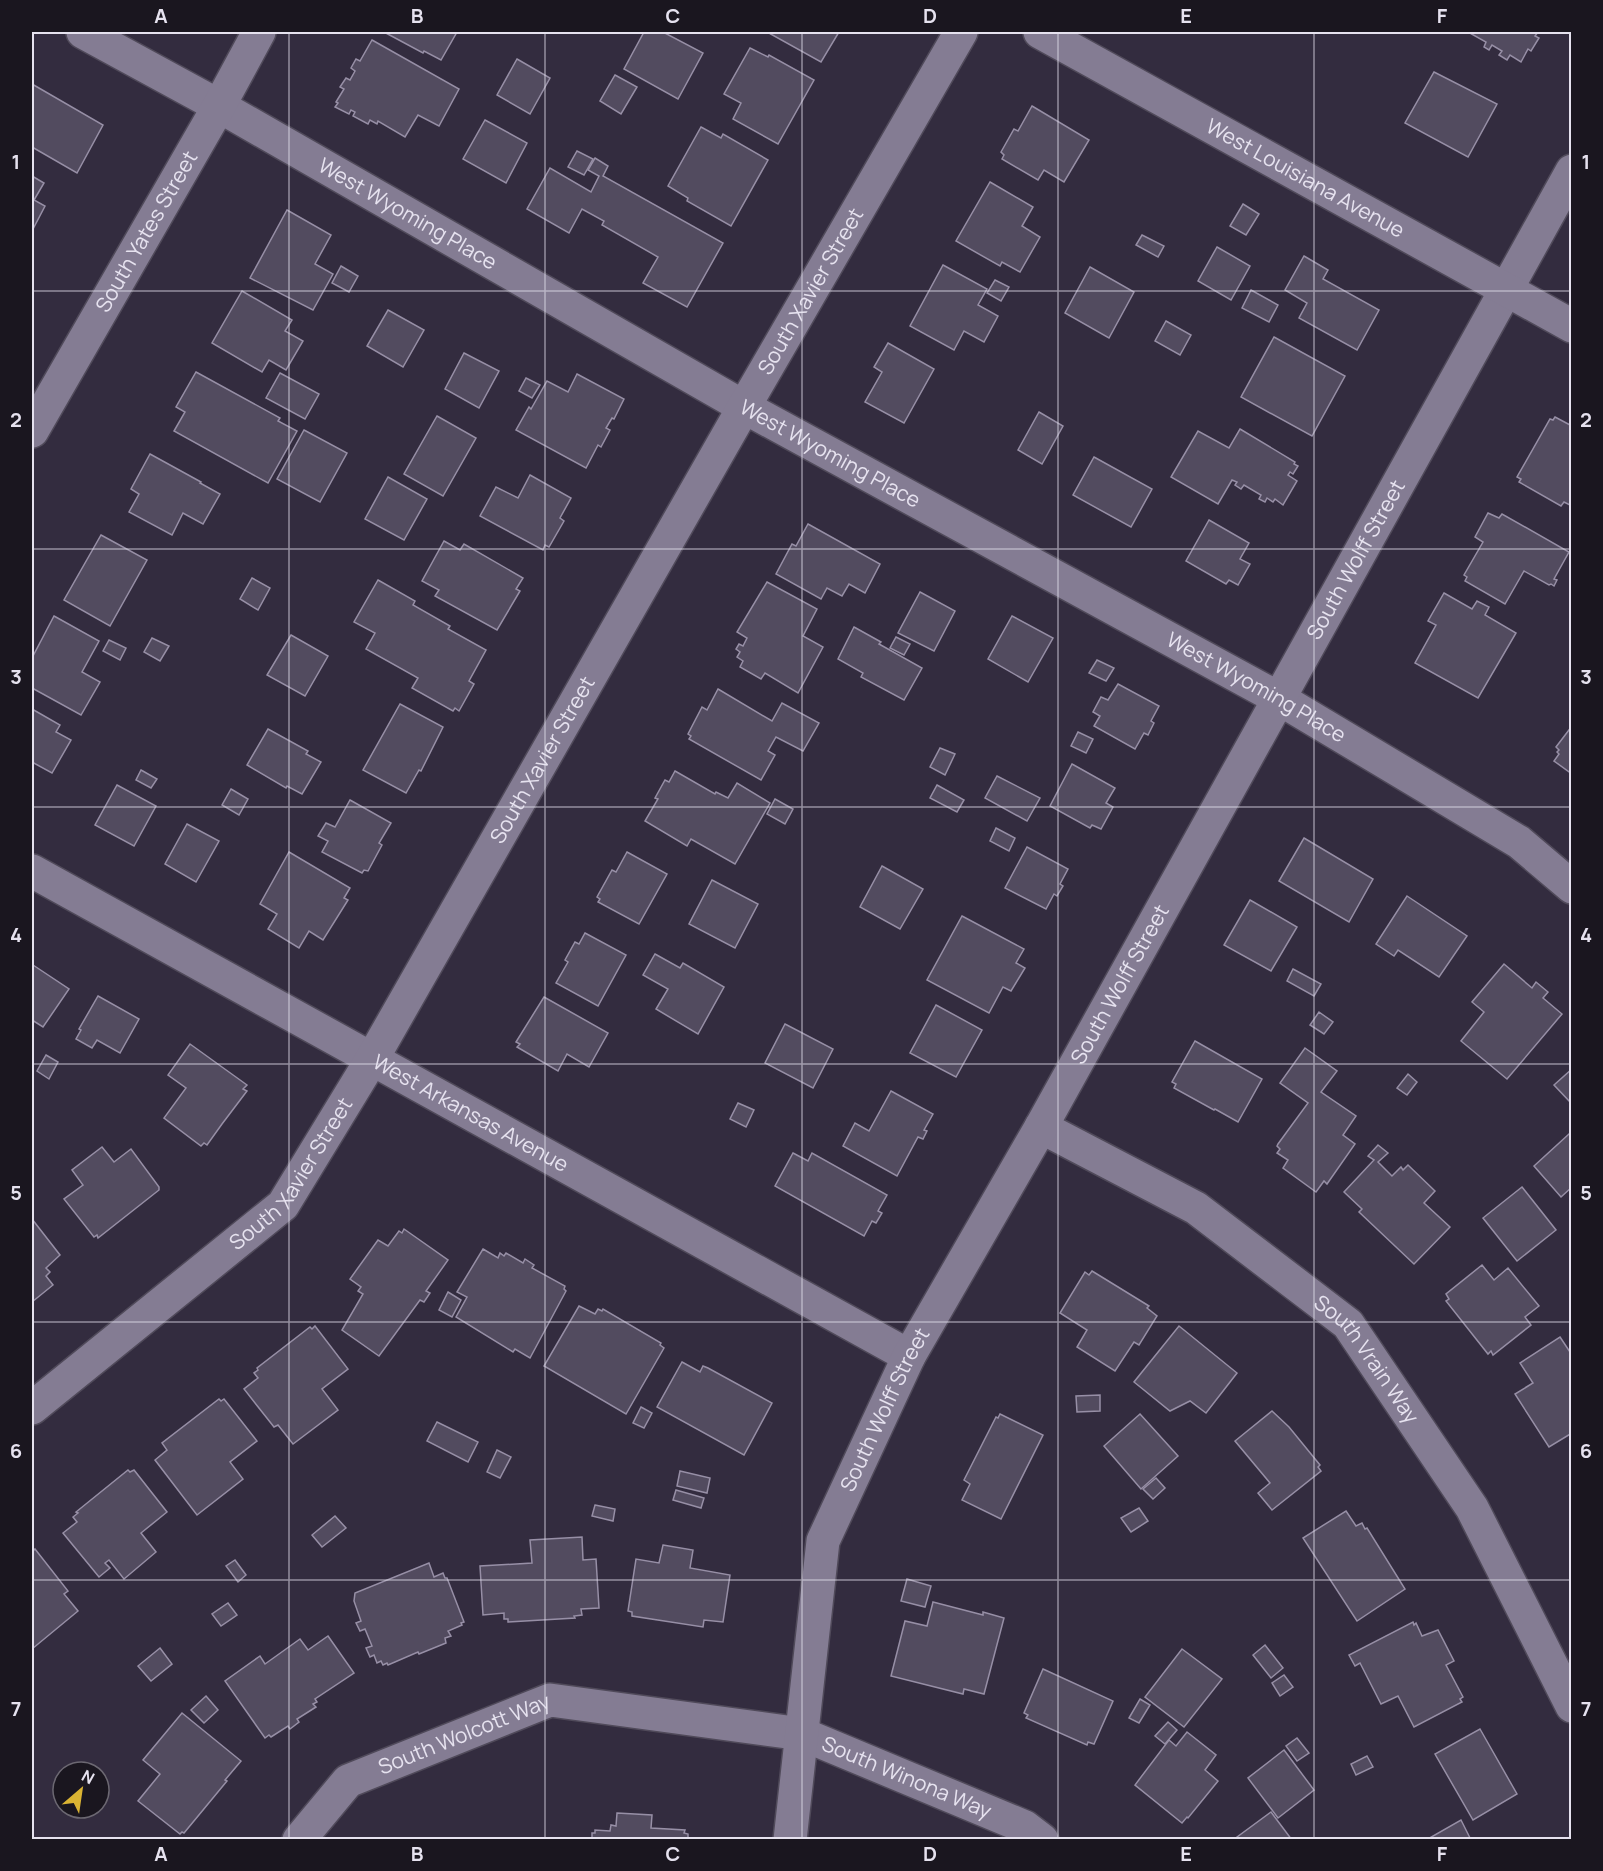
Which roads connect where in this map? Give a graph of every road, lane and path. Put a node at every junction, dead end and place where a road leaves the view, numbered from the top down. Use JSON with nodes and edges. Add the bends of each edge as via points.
{"nodes":[{"id":1,"x":82,"y":32,"type":"edge"},
{"id":2,"x":259,"y":32,"type":"edge"},
{"id":3,"x":961,"y":32,"type":"edge"},
{"id":4,"x":1040,"y":32,"type":"edge"},
{"id":5,"x":219,"y":106,"type":"junction"},
{"id":6,"x":1572,"y":171,"type":"edge"},
{"id":7,"x":1505,"y":289,"type":"junction"},
{"id":8,"x":1572,"y":326,"type":"edge"},
{"id":9,"x":744,"y":407,"type":"junction"},
{"id":10,"x":32,"y":431,"type":"edge"},
{"id":11,"x":1278,"y":698,"type":"junction"},
{"id":12,"x":32,"y":872,"type":"edge"},
{"id":13,"x":1572,"y":887,"type":"edge"},
{"id":14,"x":372,"y":1059,"type":"junction"},
{"id":15,"x":1041,"y":1127,"type":"junction"},
{"id":16,"x":909,"y":1356,"type":"junction"},
{"id":17,"x":32,"y":1408,"type":"edge"},
{"id":18,"x":1572,"y":1706,"type":"edge"},
{"id":19,"x":802,"y":1734,"type":"junction"},
{"id":20,"x":299,"y":1839,"type":"edge"},
{"id":21,"x":790,"y":1839,"type":"edge"},
{"id":22,"x":1042,"y":1839,"type":"edge"}],
"edges":[{"from":1,"to":5,"type":"street","name":"West Wyoming Place"},
{"from":2,"to":5,"type":"street","name":"South Yates Street"},
{"from":3,"to":9,"type":"street","name":"South Xavier Street"},
{"from":4,"to":7,"type":"street","name":"West Louisiana Avenue"},
{"from":5,"to":9,"type":"street","name":"West Wyoming Place"},
{"from":5,"to":10,"type":"street","name":"South Yates Street"},
{"from":6,"to":7,"type":"street","name":"South Wolff Street"},
{"from":7,"to":8,"type":"street","name":"West Louisiana Avenue"},
{"from":7,"to":11,"type":"street","name":"South Wolff Street"},
{"from":9,"to":11,"type":"street","name":"West Wyoming Place"},
{"from":9,"to":14,"type":"street","name":"South Xavier Street"},
{"from":11,"to":13,"type":"street","name":"West Wyoming Place","via":[[1519,842]]},
{"from":11,"to":15,"type":"street","name":"South Wolff Street"},
{"from":12,"to":14,"type":"street","name":"West Arkansas Avenue"},
{"from":14,"to":16,"type":"street","name":"West Arkansas Avenue"},
{"from":14,"to":17,"type":"street","name":"South Xavier Street","via":[[283,1205]]},
{"from":15,"to":16,"type":"street","name":"South Wolff Street"},
{"from":15,"to":18,"type":"street","name":"South Vrain Way","via":[[1196,1208],[1348,1324],[1472,1508]]},
{"from":16,"to":19,"type":"street","name":"South Wolff Street","via":[[823,1541]]},
{"from":19,"to":20,"type":"street","name":"South Wolcott Way","via":[[550,1700],[348,1781]]},
{"from":19,"to":21,"type":"street","name":"South Wolff Street"},
{"from":19,"to":22,"type":"street","name":"South Winona Way","via":[[1024,1827]]}]}
